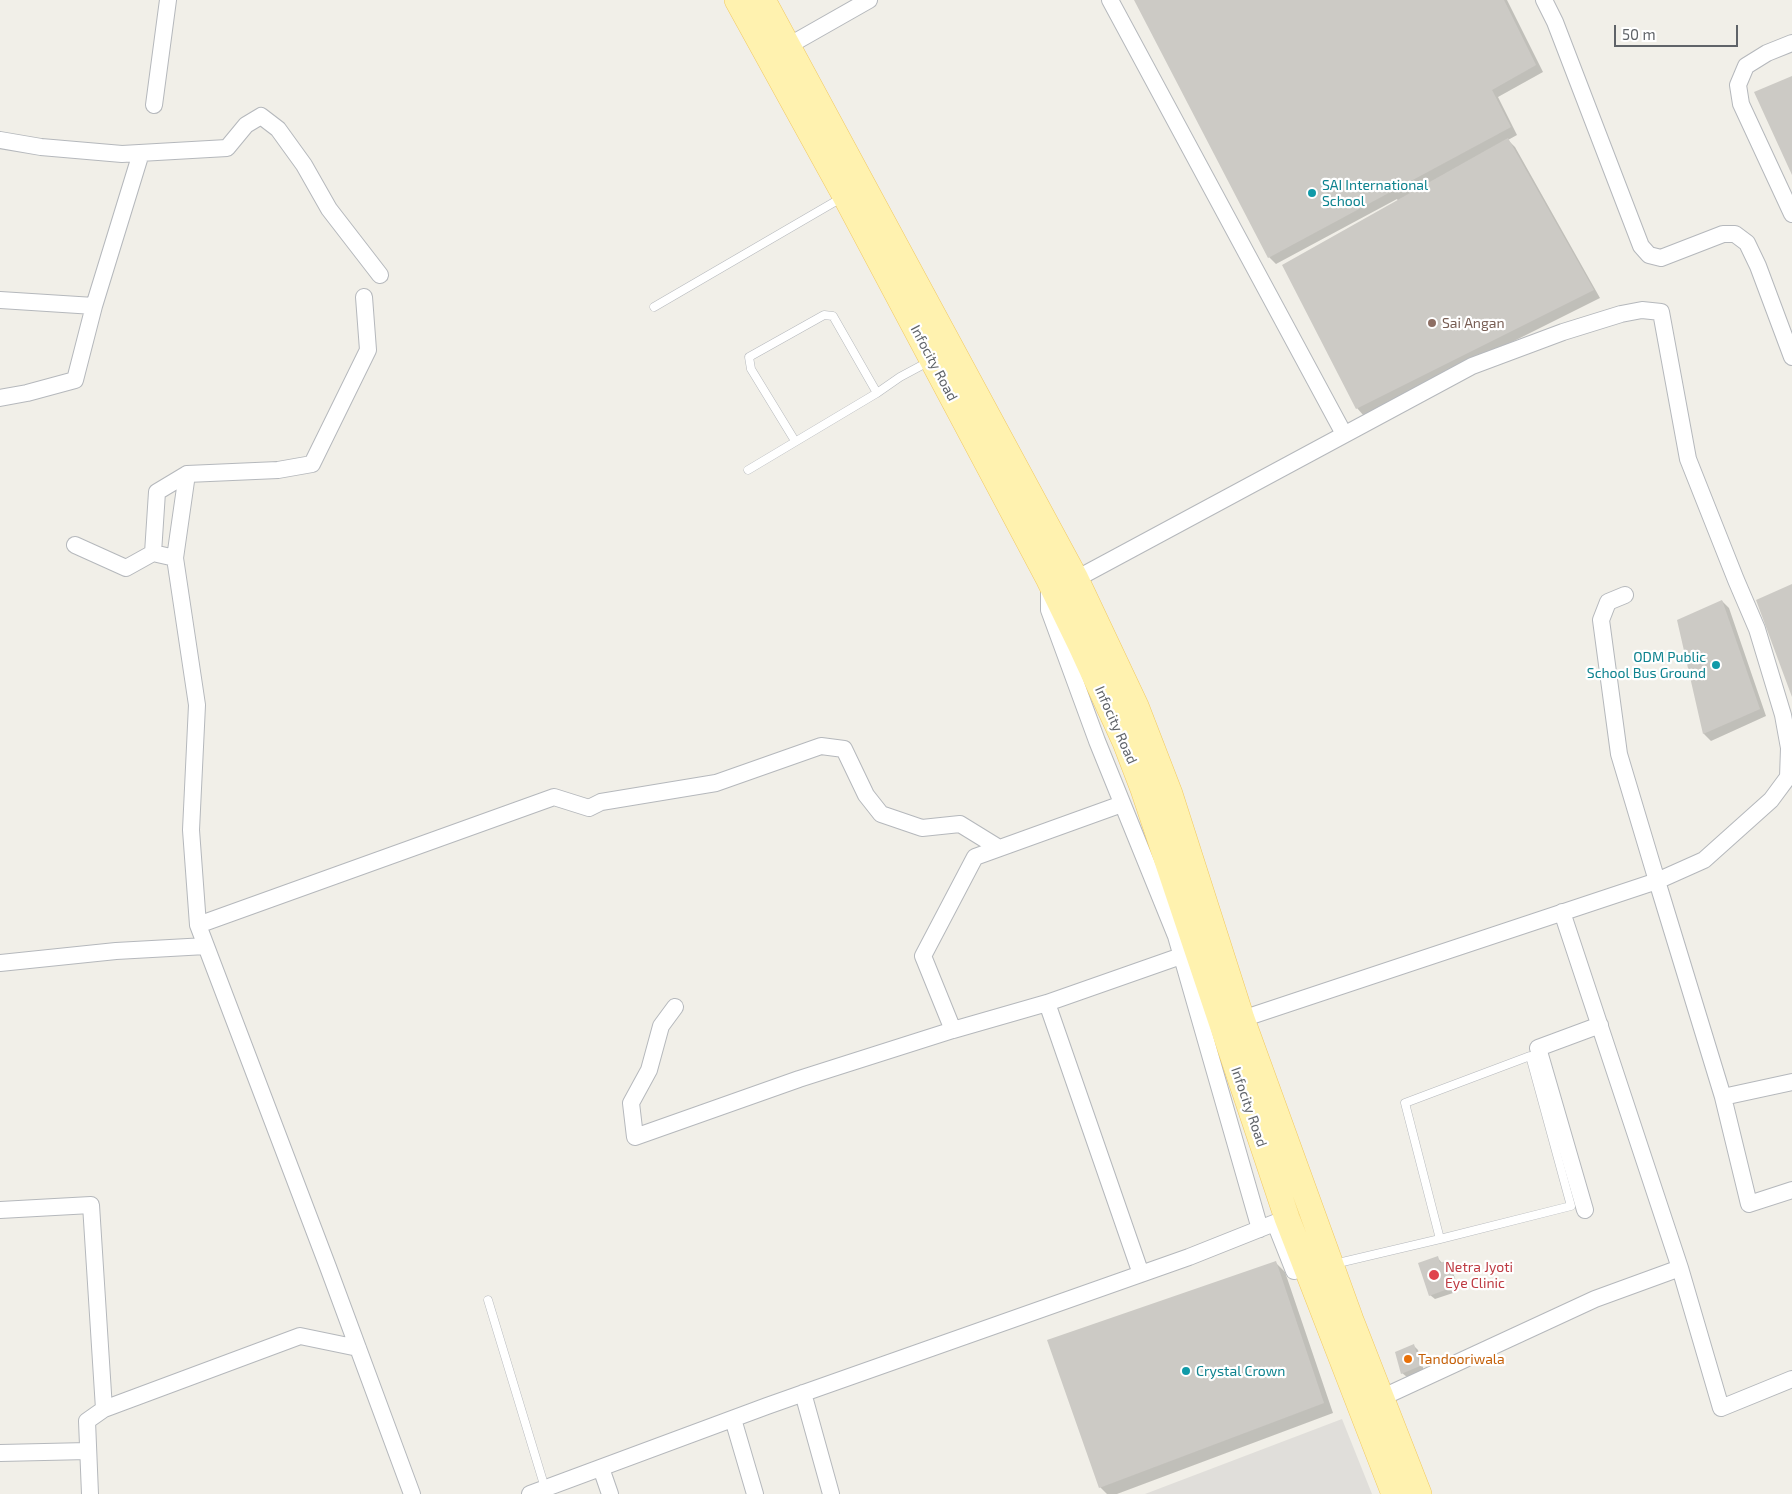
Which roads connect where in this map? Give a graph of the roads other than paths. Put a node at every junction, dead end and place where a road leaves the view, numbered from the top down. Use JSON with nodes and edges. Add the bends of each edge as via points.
{"nodes":[{"id":1,"x":168,"y":0,"type":"edge"},
{"id":2,"x":737,"y":0,"type":"edge"},
{"id":3,"x":763,"y":0,"type":"edge"},
{"id":4,"x":869,"y":0,"type":"edge"},
{"id":5,"x":1110,"y":0,"type":"edge"},
{"id":6,"x":1544,"y":0,"type":"edge"},
{"id":7,"x":1792,"y":43,"type":"edge"},
{"id":8,"x":788,"y":46,"type":"junction"},
{"id":9,"x":154,"y":105,"type":"dead end"},
{"id":10,"x":0,"y":140,"type":"edge"},
{"id":11,"x":141,"y":153,"type":"junction"},
{"id":12,"x":845,"y":196,"type":"junction"},
{"id":13,"x":1792,"y":214,"type":"edge"},
{"id":14,"x":380,"y":275,"type":"dead end"},
{"id":15,"x":364,"y":297,"type":"dead end"},
{"id":16,"x":0,"y":300,"type":"edge"},
{"id":17,"x":94,"y":306,"type":"junction"},
{"id":18,"x":654,"y":307,"type":"dead end"},
{"id":19,"x":1792,"y":358,"type":"edge"},
{"id":20,"x":932,"y":360,"type":"junction"},
{"id":21,"x":877,"y":393,"type":"junction"},
{"id":22,"x":0,"y":398,"type":"edge"},
{"id":23,"x":981,"y":426,"type":"junction"},
{"id":24,"x":1344,"y":434,"type":"junction"},
{"id":25,"x":795,"y":441,"type":"junction"},
{"id":26,"x":748,"y":470,"type":"dead end"},
{"id":27,"x":187,"y":474,"type":"junction"},
{"id":28,"x":75,"y":545,"type":"dead end"},
{"id":29,"x":153,"y":553,"type":"junction"},
{"id":30,"x":175,"y":558,"type":"junction"},
{"id":31,"x":1076,"y":578,"type":"junction"},
{"id":32,"x":1049,"y":580,"type":"junction"},
{"id":33,"x":1625,"y":595,"type":"dead end"},
{"id":34,"x":1122,"y":804,"type":"junction"},
{"id":35,"x":999,"y":848,"type":"junction"},
{"id":36,"x":1186,"y":881,"type":"junction"},
{"id":37,"x":1657,"y":881,"type":"junction"},
{"id":38,"x":1562,"y":912,"type":"junction"},
{"id":39,"x":198,"y":925,"type":"junction"},
{"id":40,"x":206,"y":946,"type":"junction"},
{"id":41,"x":1181,"y":956,"type":"junction"},
{"id":42,"x":0,"y":963,"type":"edge"},
{"id":43,"x":1047,"y":1003,"type":"junction"},
{"id":44,"x":676,"y":1007,"type":"dead end"},
{"id":45,"x":1242,"y":1019,"type":"junction"},
{"id":46,"x":1600,"y":1025,"type":"junction"},
{"id":47,"x":953,"y":1030,"type":"junction"},
{"id":48,"x":1792,"y":1082,"type":"edge"},
{"id":49,"x":1723,"y":1097,"type":"junction"},
{"id":50,"x":1792,"y":1190,"type":"edge"},
{"id":51,"x":0,"y":1210,"type":"edge"},
{"id":52,"x":1585,"y":1210,"type":"dead end"},
{"id":53,"x":1281,"y":1220,"type":"junction"},
{"id":54,"x":1260,"y":1229,"type":"junction"},
{"id":55,"x":1440,"y":1240,"type":"junction"},
{"id":56,"x":1332,"y":1264,"type":"junction"},
{"id":57,"x":1680,"y":1268,"type":"junction"},
{"id":58,"x":1140,"y":1274,"type":"junction"},
{"id":59,"x":488,"y":1300,"type":"dead end"},
{"id":60,"x":358,"y":1348,"type":"junction"},
{"id":61,"x":1792,"y":1379,"type":"edge"},
{"id":62,"x":803,"y":1393,"type":"junction"},
{"id":63,"x":1382,"y":1398,"type":"junction"},
{"id":64,"x":104,"y":1409,"type":"junction"},
{"id":65,"x":733,"y":1419,"type":"junction"},
{"id":66,"x":88,"y":1451,"type":"junction"},
{"id":67,"x":0,"y":1453,"type":"edge"},
{"id":68,"x":601,"y":1468,"type":"junction"},
{"id":69,"x":537,"y":1491,"type":"edge"},
{"id":70,"x":90,"y":1494,"type":"edge"},
{"id":71,"x":412,"y":1494,"type":"edge"},
{"id":72,"x":610,"y":1494,"type":"edge"},
{"id":73,"x":755,"y":1494,"type":"edge"},
{"id":74,"x":831,"y":1494,"type":"edge"},
{"id":75,"x":1382,"y":1494,"type":"edge"},
{"id":76,"x":1394,"y":1494,"type":"edge"},
{"id":77,"x":1418,"y":1494,"type":"edge"}],
"edges":[{"from":1,"to":9,"type":"street"},
{"from":2,"to":12,"type":"main road","name":"Infocity Road"},
{"from":3,"to":8,"type":"main road","name":"Infocity Road"},
{"from":4,"to":8,"type":"street"},
{"from":5,"to":24,"type":"street"},
{"from":6,"to":19,"type":"street","via":[[1641,246],[1649,255],[1660,258],[1723,234],[1735,234],[1741,238],[1758,266]]},
{"from":7,"to":13,"type":"street","via":[[1746,66],[1738,84],[1741,104]]},
{"from":8,"to":23,"type":"main road","name":"Infocity Road"},
{"from":10,"to":11,"type":"street","via":[[41,148]]},
{"from":11,"to":14,"type":"street","via":[[227,148],[246,126],[261,116],[278,129],[304,165],[329,209]]},
{"from":11,"to":17,"type":"street"},
{"from":12,"to":18,"type":"lane"},
{"from":12,"to":20,"type":"main road","name":"Infocity Road"},
{"from":15,"to":27,"type":"street","via":[[368,350],[312,464],[278,470]]},
{"from":16,"to":17,"type":"street"},
{"from":17,"to":22,"type":"street","via":[[75,380]]},
{"from":20,"to":21,"type":"lane"},
{"from":20,"to":23,"type":"main road","name":"Infocity Road"},
{"from":21,"to":25,"type":"lane"},
{"from":21,"to":25,"type":"lane","via":[[833,316],[824,315],[749,357],[751,369]]},
{"from":23,"to":31,"type":"main road","name":"Infocity Road"},
{"from":23,"to":32,"type":"main road","name":"Infocity Road"},
{"from":24,"to":31,"type":"street"},
{"from":24,"to":37,"type":"street","via":[[1472,366],[1621,314],[1642,310],[1662,312],[1688,459],[1757,629],[1783,715],[1789,748],[1788,777],[1770,800],[1704,860]]},
{"from":25,"to":26,"type":"lane"},
{"from":27,"to":29,"type":"street","via":[[157,492]]},
{"from":27,"to":30,"type":"street"},
{"from":28,"to":29,"type":"street","via":[[126,568]]},
{"from":29,"to":30,"type":"street"},
{"from":30,"to":39,"type":"street","via":[[197,705],[191,830]]},
{"from":31,"to":36,"type":"main road","name":"Infocity Road","via":[[1136,706],[1170,794]]},
{"from":32,"to":34,"type":"street","via":[[1049,610]]},
{"from":32,"to":36,"type":"main road","name":"Infocity Road","via":[[1082,646]]},
{"from":33,"to":37,"type":"street","via":[[1608,602],[1601,620],[1619,754]]},
{"from":34,"to":35,"type":"street"},
{"from":34,"to":41,"type":"street","via":[[1176,936]]},
{"from":35,"to":39,"type":"street","via":[[960,824],[922,828],[881,814],[866,795],[844,749],[822,746],[716,783],[601,802],[589,808],[554,797]]},
{"from":35,"to":47,"type":"street","via":[[975,857],[923,956]]},
{"from":36,"to":45,"type":"main road","name":"Infocity Road"},
{"from":36,"to":53,"type":"main road","name":"Infocity Road","via":[[1228,1047]]},
{"from":37,"to":38,"type":"street"},
{"from":37,"to":49,"type":"street"},
{"from":38,"to":45,"type":"street"},
{"from":38,"to":46,"type":"street"},
{"from":39,"to":40,"type":"street"},
{"from":40,"to":42,"type":"street"},
{"from":40,"to":60,"type":"street"},
{"from":41,"to":43,"type":"street"},
{"from":41,"to":54,"type":"street"},
{"from":43,"to":47,"type":"street"},
{"from":43,"to":58,"type":"street"},
{"from":44,"to":47,"type":"street","via":[[661,1026],[649,1070],[631,1102],[635,1137],[799,1079]]},
{"from":45,"to":56,"type":"main road","name":"Infocity Road"},
{"from":46,"to":52,"type":"street","via":[[1538,1048]]},
{"from":46,"to":57,"type":"street"},
{"from":48,"to":49,"type":"street"},
{"from":49,"to":50,"type":"street","via":[[1749,1204]]},
{"from":51,"to":64,"type":"street","via":[[92,1205]]},
{"from":53,"to":54,"type":"street"},
{"from":53,"to":75,"type":"street"},
{"from":53,"to":76,"type":"main road","name":"Infocity Road"},
{"from":54,"to":58,"type":"street"},
{"from":55,"to":55,"type":"lane","via":[[1571,1206],[1530,1056],[1405,1103]]},
{"from":55,"to":56,"type":"lane"},
{"from":56,"to":63,"type":"main road","name":"Infocity Road"},
{"from":57,"to":61,"type":"street","via":[[1721,1408]]},
{"from":57,"to":63,"type":"street","via":[[1595,1299]]},
{"from":58,"to":62,"type":"street"},
{"from":59,"to":69,"type":"lane"},
{"from":60,"to":64,"type":"street","via":[[300,1336]]},
{"from":60,"to":71,"type":"street"},
{"from":62,"to":65,"type":"street"},
{"from":62,"to":74,"type":"street"},
{"from":63,"to":77,"type":"main road","name":"Infocity Road"},
{"from":64,"to":66,"type":"street","via":[[87,1421]]},
{"from":65,"to":68,"type":"street"},
{"from":65,"to":73,"type":"street"},
{"from":66,"to":67,"type":"street"},
{"from":66,"to":70,"type":"street"},
{"from":68,"to":69,"type":"street"},
{"from":68,"to":72,"type":"street"}]}
